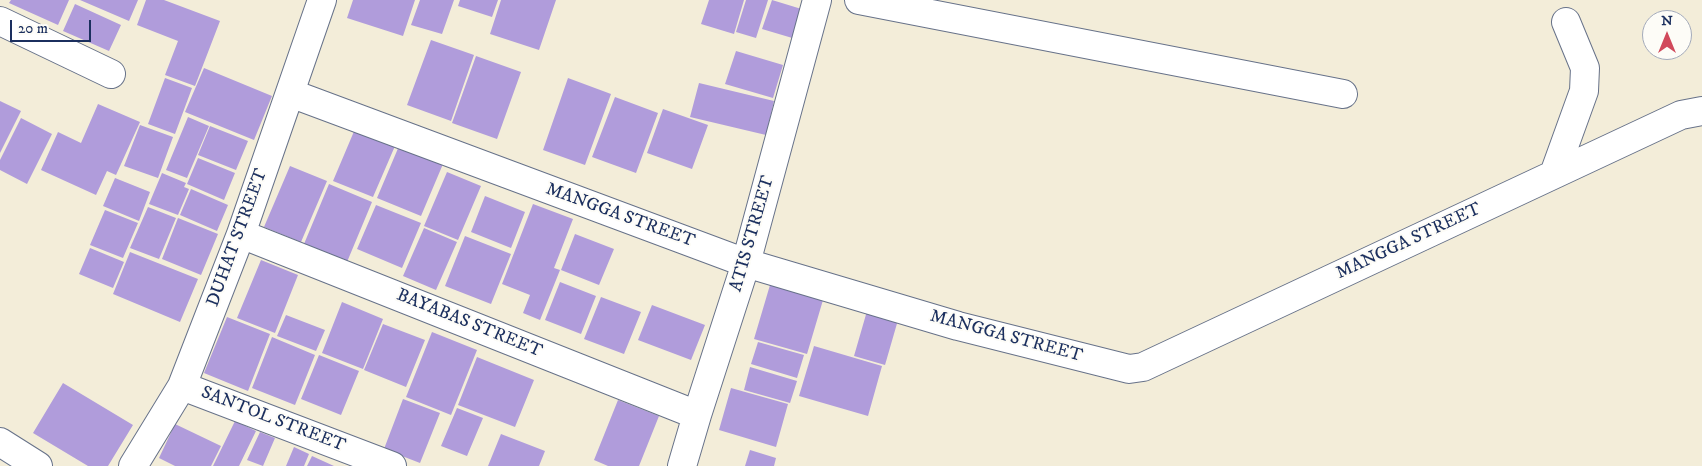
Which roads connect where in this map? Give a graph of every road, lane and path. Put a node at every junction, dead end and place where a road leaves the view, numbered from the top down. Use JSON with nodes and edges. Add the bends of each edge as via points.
{"nodes":[{"id":1,"x":322,"y":0,"type":"edge"},
{"id":2,"x":817,"y":0,"type":"edge"},
{"id":3,"x":859,"y":0,"type":"edge"},
{"id":4,"x":0,"y":20,"type":"edge"},
{"id":5,"x":1566,"y":22,"type":"dead end"},
{"id":6,"x":111,"y":74,"type":"dead end"},
{"id":7,"x":290,"y":93,"type":"junction"},
{"id":8,"x":1343,"y":94,"type":"dead end"},
{"id":9,"x":1702,"y":111,"type":"edge"},
{"id":10,"x":1554,"y":174,"type":"junction"},
{"id":11,"x":241,"y":234,"type":"junction"},
{"id":12,"x":746,"y":263,"type":"junction"},
{"id":13,"x":182,"y":386,"type":"junction"},
{"id":14,"x":696,"y":415,"type":"junction"},
{"id":15,"x":0,"y":442,"type":"edge"},
{"id":16,"x":38,"y":466,"type":"edge"},
{"id":17,"x":134,"y":466,"type":"edge"},
{"id":18,"x":392,"y":466,"type":"edge"},
{"id":19,"x":682,"y":466,"type":"edge"}],
"edges":[{"from":1,"to":7,"type":"street","name":"DUHAT STREET"},
{"from":2,"to":12,"type":"street","name":"ATIS STREET"},
{"from":3,"to":8,"type":"street"},
{"from":4,"to":6,"type":"street"},
{"from":5,"to":10,"type":"street","via":[[1585,68],[1584,91]]},
{"from":7,"to":11,"type":"street","name":"DUHAT STREET"},
{"from":7,"to":12,"type":"street","name":"MANGGA STREET"},
{"from":9,"to":10,"type":"street","name":"MANGGA STREET","via":[[1681,115]]},
{"from":10,"to":12,"type":"street","name":"MANGGA STREET","via":[[1143,367],[1129,369],[958,326]]},
{"from":11,"to":13,"type":"street","name":"DUHAT STREET"},
{"from":11,"to":14,"type":"street","name":"BAYABAS STREET"},
{"from":12,"to":14,"type":"street","name":"ATIS STREET"},
{"from":13,"to":17,"type":"street","name":"DUHAT STREET"},
{"from":13,"to":18,"type":"street","name":"SANTOL STREET"},
{"from":14,"to":19,"type":"street","name":"ATIS STREET"},
{"from":15,"to":16,"type":"street"}]}
